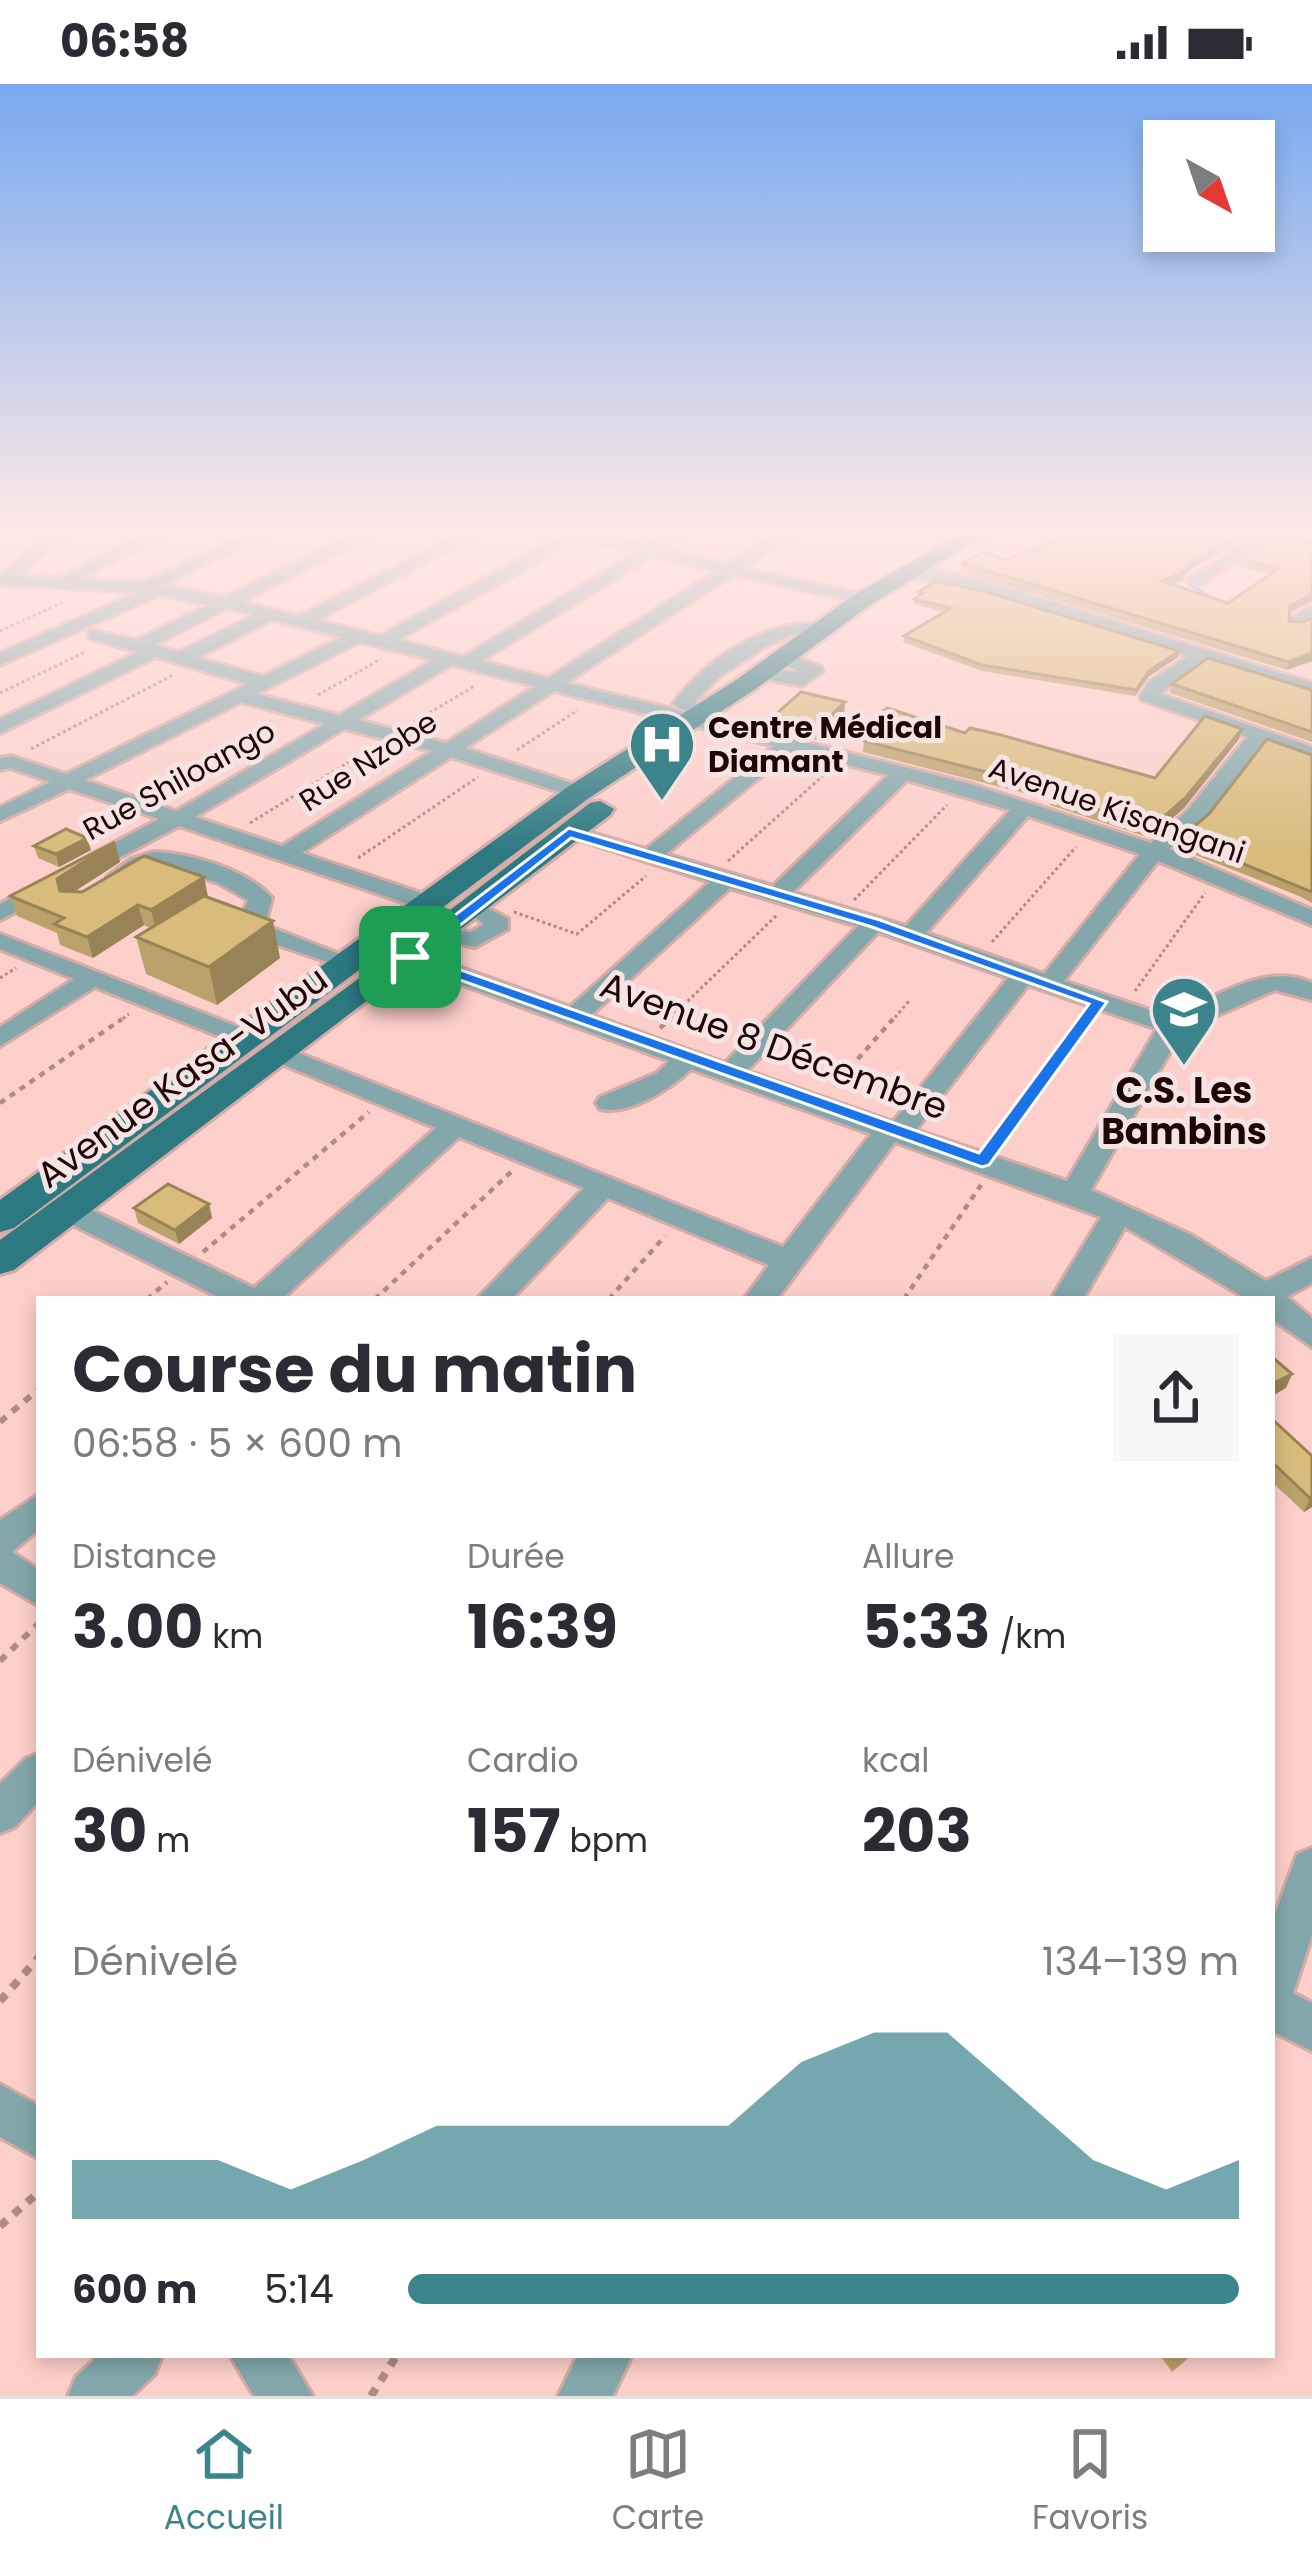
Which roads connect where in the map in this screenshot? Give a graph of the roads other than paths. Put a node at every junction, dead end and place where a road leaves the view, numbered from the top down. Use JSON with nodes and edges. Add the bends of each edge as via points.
{"nodes":[{"id":1,"x":51,"y":638,"type":"edge"},
{"id":2,"x":108,"y":638,"type":"edge"},
{"id":3,"x":166,"y":638,"type":"edge"},
{"id":4,"x":228,"y":638,"type":"edge"},
{"id":5,"x":354,"y":638,"type":"edge"},
{"id":6,"x":365,"y":638,"type":"edge"},
{"id":7,"x":403,"y":638,"type":"edge"},
{"id":8,"x":498,"y":638,"type":"edge"},
{"id":9,"x":623,"y":638,"type":"edge"},
{"id":10,"x":774,"y":638,"type":"edge"},
{"id":11,"x":809,"y":638,"type":"edge"},
{"id":12,"x":1148,"y":638,"type":"edge"},
{"id":13,"x":392,"y":645,"type":"junction"},
{"id":14,"x":146,"y":649,"type":"junction"},
{"id":15,"x":1202,"y":655,"type":"junction"},
{"id":16,"x":1,"y":660,"type":"edge"},
{"id":17,"x":188,"y":661,"type":"junction"},
{"id":18,"x":456,"y":662,"type":"junction"},
{"id":19,"x":266,"y":683,"type":"junction"},
{"id":20,"x":550,"y":685,"type":"junction"},
{"id":21,"x":1312,"y":689,"type":"edge"},
{"id":22,"x":242,"y":696,"type":"junction"},
{"id":23,"x":699,"y":718,"type":"junction"},
{"id":24,"x":341,"y":724,"type":"junction"},
{"id":25,"x":0,"y":727,"type":"edge"},
{"id":26,"x":1260,"y":734,"type":"junction"},
{"id":27,"x":790,"y":743,"type":"junction"},
{"id":28,"x":447,"y":749,"type":"junction"},
{"id":29,"x":1312,"y":754,"type":"edge"},
{"id":30,"x":5,"y":761,"type":"edge"},
{"id":31,"x":903,"y":772,"type":"junction"},
{"id":32,"x":69,"y":782,"type":"junction"},
{"id":33,"x":579,"y":792,"type":"junction"},
{"id":34,"x":1025,"y":807,"type":"junction"},
{"id":35,"x":0,"y":815,"type":"edge"},
{"id":36,"x":180,"y":817,"type":"junction"},
{"id":37,"x":569,"y":832,"type":"junction"},
{"id":38,"x":1154,"y":851,"type":"junction"},
{"id":39,"x":284,"y":855,"type":"junction"},
{"id":40,"x":657,"y":859,"type":"junction"},
{"id":41,"x":719,"y":877,"type":"junction"},
{"id":42,"x":92,"y":893,"type":"edge"},
{"id":43,"x":1312,"y":893,"type":"edge"},
{"id":44,"x":786,"y":896,"type":"junction"},
{"id":45,"x":1287,"y":904,"type":"junction"},
{"id":46,"x":0,"y":913,"type":"edge"},
{"id":47,"x":434,"y":918,"type":"junction"},
{"id":48,"x":1312,"y":918,"type":"edge"},
{"id":49,"x":874,"y":923,"type":"junction"},
{"id":50,"x":910,"y":935,"type":"junction"},
{"id":51,"x":0,"y":941,"type":"edge"},
{"id":52,"x":361,"y":953,"type":"junction"},
{"id":53,"x":410,"y":957,"type":"junction"},
{"id":54,"x":93,"y":978,"type":"junction"},
{"id":55,"x":1035,"y":980,"type":"junction"},
{"id":56,"x":1312,"y":993,"type":"edge"},
{"id":57,"x":575,"y":1016,"type":"junction"},
{"id":58,"x":1172,"y":1026,"type":"junction"},
{"id":59,"x":0,"y":1038,"type":"edge"},
{"id":60,"x":245,"y":1038,"type":"junction"},
{"id":61,"x":280,"y":1054,"type":"junction"},
{"id":62,"x":689,"y":1057,"type":"junction"},
{"id":63,"x":732,"y":1072,"type":"junction"},
{"id":64,"x":610,"y":1102,"type":"dead end"},
{"id":65,"x":456,"y":1125,"type":"junction"},
{"id":66,"x":894,"y":1132,"type":"junction"},
{"id":67,"x":602,"y":1187,"type":"junction"},
{"id":68,"x":1075,"y":1192,"type":"junction"},
{"id":69,"x":67,"y":1210,"type":"junction"},
{"id":70,"x":1119,"y":1212,"type":"junction"},
{"id":71,"x":0,"y":1219,"type":"edge"},
{"id":72,"x":0,"y":1260,"type":"edge"},
{"id":73,"x":788,"y":1261,"type":"junction"},
{"id":74,"x":1312,"y":1268,"type":"edge"},
{"id":75,"x":243,"y":1296,"type":"edge"},
{"id":76,"x":265,"y":1296,"type":"edge"},
{"id":77,"x":496,"y":1296,"type":"edge"},
{"id":78,"x":762,"y":1296,"type":"edge"},
{"id":79,"x":1069,"y":1296,"type":"edge"},
{"id":80,"x":1264,"y":1296,"type":"edge"},
{"id":81,"x":1272,"y":1296,"type":"edge"},
{"id":82,"x":1275,"y":1305,"type":"edge"},
{"id":83,"x":1312,"y":1335,"type":"edge"},
{"id":84,"x":36,"y":1511,"type":"edge"},
{"id":85,"x":0,"y":1541,"type":"edge"},
{"id":86,"x":0,"y":1563,"type":"edge"},
{"id":87,"x":36,"y":1588,"type":"edge"},
{"id":88,"x":36,"y":1775,"type":"edge"},
{"id":89,"x":0,"y":1813,"type":"edge"},
{"id":90,"x":1312,"y":1869,"type":"edge"},
{"id":91,"x":1275,"y":1980,"type":"edge"},
{"id":92,"x":1275,"y":2008,"type":"edge"},
{"id":93,"x":1312,"y":2028,"type":"edge"},
{"id":94,"x":0,"y":2108,"type":"edge"},
{"id":95,"x":36,"y":2132,"type":"edge"},
{"id":96,"x":133,"y":2358,"type":"edge"},
{"id":97,"x":258,"y":2358,"type":"edge"},
{"id":98,"x":604,"y":2358,"type":"edge"},
{"id":99,"x":95,"y":2396,"type":"edge"},
{"id":100,"x":286,"y":2396,"type":"edge"},
{"id":101,"x":585,"y":2396,"type":"edge"}],
"edges":[{"from":1,"to":16,"type":"street"},
{"from":2,"to":14,"type":"street"},
{"from":3,"to":14,"type":"street"},
{"from":4,"to":17,"type":"street"},
{"from":5,"to":19,"type":"street"},
{"from":6,"to":13,"type":"street","name":"Avenue Kisangani"},
{"from":7,"to":13,"type":"street"},
{"from":8,"to":18,"type":"street","name":"Rue Shiloango"},
{"from":9,"to":20,"type":"street","name":"Rue Nzobe"},
{"from":10,"to":23,"type":"street","via":[[688,693],[682,704]]},
{"from":11,"to":23,"type":"main road","name":"Avenue Kasa-Vubu"},
{"from":12,"to":15,"type":"street"},
{"from":13,"to":18,"type":"street","name":"Avenue Kisangani"},
{"from":14,"to":17,"type":"street"},
{"from":14,"to":25,"type":"street"},
{"from":15,"to":21,"type":"street"},
{"from":15,"to":26,"type":"street","via":[[1149,696]]},
{"from":17,"to":19,"type":"street"},
{"from":18,"to":20,"type":"street","name":"Avenue Kisangani"},
{"from":18,"to":24,"type":"street","name":"Rue Shiloango"},
{"from":19,"to":22,"type":"street"},
{"from":20,"to":23,"type":"street","name":"Avenue Kisangani"},
{"from":20,"to":28,"type":"street","name":"Rue Nzobe"},
{"from":22,"to":24,"type":"street"},
{"from":22,"to":32,"type":"street"},
{"from":23,"to":27,"type":"street","name":"Avenue Kisangani"},
{"from":23,"to":33,"type":"main road","name":"Avenue Kasa-Vubu"},
{"from":23,"to":37,"type":"main road","name":"Avenue Kasa-Vubu"},
{"from":24,"to":28,"type":"street"},
{"from":24,"to":36,"type":"street","name":"Rue Shiloango"},
{"from":26,"to":29,"type":"street"},
{"from":26,"to":38,"type":"street","via":[[1195,817]]},
{"from":27,"to":31,"type":"street","name":"Avenue Kisangani"},
{"from":27,"to":40,"type":"street"},
{"from":28,"to":33,"type":"street"},
{"from":28,"to":39,"type":"street","name":"Rue Nzobe"},
{"from":30,"to":32,"type":"street"},
{"from":31,"to":34,"type":"street","name":"Avenue Kisangani"},
{"from":31,"to":44,"type":"street"},
{"from":32,"to":35,"type":"street"},
{"from":32,"to":36,"type":"street"},
{"from":33,"to":47,"type":"main road","name":"Avenue Kasa-Vubu"},
{"from":34,"to":38,"type":"street","name":"Avenue Kisangani"},
{"from":34,"to":50,"type":"street"},
{"from":36,"to":39,"type":"street"},
{"from":36,"to":46,"type":"street","name":"Rue Shiloango"},
{"from":37,"to":40,"type":"street"},
{"from":37,"to":47,"type":"main road","name":"Avenue Kasa-Vubu","via":[[478,904]]},
{"from":38,"to":45,"type":"street","name":"Avenue Kisangani"},
{"from":38,"to":55,"type":"street"},
{"from":39,"to":47,"type":"street"},
{"from":40,"to":41,"type":"street"},
{"from":41,"to":44,"type":"street"},
{"from":41,"to":57,"type":"street"},
{"from":42,"to":52,"type":"street","name":"Avenue 8 Décembre","via":[[139,863],[168,860],[256,892],[254,929]]},
{"from":43,"to":45,"type":"street"},
{"from":44,"to":49,"type":"street"},
{"from":45,"to":48,"type":"street","name":"Avenue Kisangani"},
{"from":47,"to":52,"type":"main road","name":"Avenue Kasa-Vubu"},
{"from":47,"to":53,"type":"main road","name":"Avenue Kasa-Vubu"},
{"from":49,"to":50,"type":"street"},
{"from":49,"to":63,"type":"street"},
{"from":50,"to":55,"type":"street"},
{"from":51,"to":54,"type":"street"},
{"from":52,"to":53,"type":"street","name":"Avenue 8 Décembre"},
{"from":52,"to":60,"type":"main road","name":"Avenue Kasa-Vubu"},
{"from":53,"to":57,"type":"street","name":"Avenue 8 Décembre"},
{"from":53,"to":61,"type":"main road","name":"Avenue Kasa-Vubu"},
{"from":54,"to":59,"type":"street"},
{"from":54,"to":60,"type":"street"},
{"from":55,"to":58,"type":"street"},
{"from":55,"to":66,"type":"street"},
{"from":56,"to":58,"type":"street","via":[[1288,981],[1270,983]]},
{"from":57,"to":62,"type":"street","name":"Avenue 8 Décembre"},
{"from":58,"to":68,"type":"street"},
{"from":60,"to":71,"type":"main road","name":"Avenue Kasa-Vubu"},
{"from":61,"to":65,"type":"street"},
{"from":61,"to":69,"type":"main road","name":"Avenue Kasa-Vubu"},
{"from":62,"to":63,"type":"street","name":"Avenue 8 Décembre"},
{"from":62,"to":64,"type":"street","via":[[666,1079]]},
{"from":63,"to":66,"type":"street","name":"Avenue 8 Décembre"},
{"from":65,"to":67,"type":"street"},
{"from":65,"to":76,"type":"street"},
{"from":66,"to":68,"type":"street","name":"Avenue 8 Décembre"},
{"from":66,"to":73,"type":"street"},
{"from":67,"to":73,"type":"street"},
{"from":67,"to":77,"type":"street"},
{"from":68,"to":70,"type":"street","name":"Avenue 8 Décembre"},
{"from":69,"to":72,"type":"main road","name":"Avenue Kasa-Vubu"},
{"from":69,"to":75,"type":"street"},
{"from":70,"to":79,"type":"street"},
{"from":70,"to":80,"type":"street","name":"Avenue 8 Décembre","via":[[1192,1246]]},
{"from":73,"to":78,"type":"street"},
{"from":74,"to":81,"type":"street"},
{"from":82,"to":83,"type":"street","name":"Avenue 8 Décembre"},
{"from":84,"to":85,"type":"street"},
{"from":86,"to":87,"type":"street"},
{"from":88,"to":89,"type":"street"},
{"from":90,"to":91,"type":"street"},
{"from":92,"to":93,"type":"street"},
{"from":94,"to":95,"type":"street"},
{"from":96,"to":99,"type":"street"},
{"from":97,"to":100,"type":"street"},
{"from":98,"to":101,"type":"street"}]}
